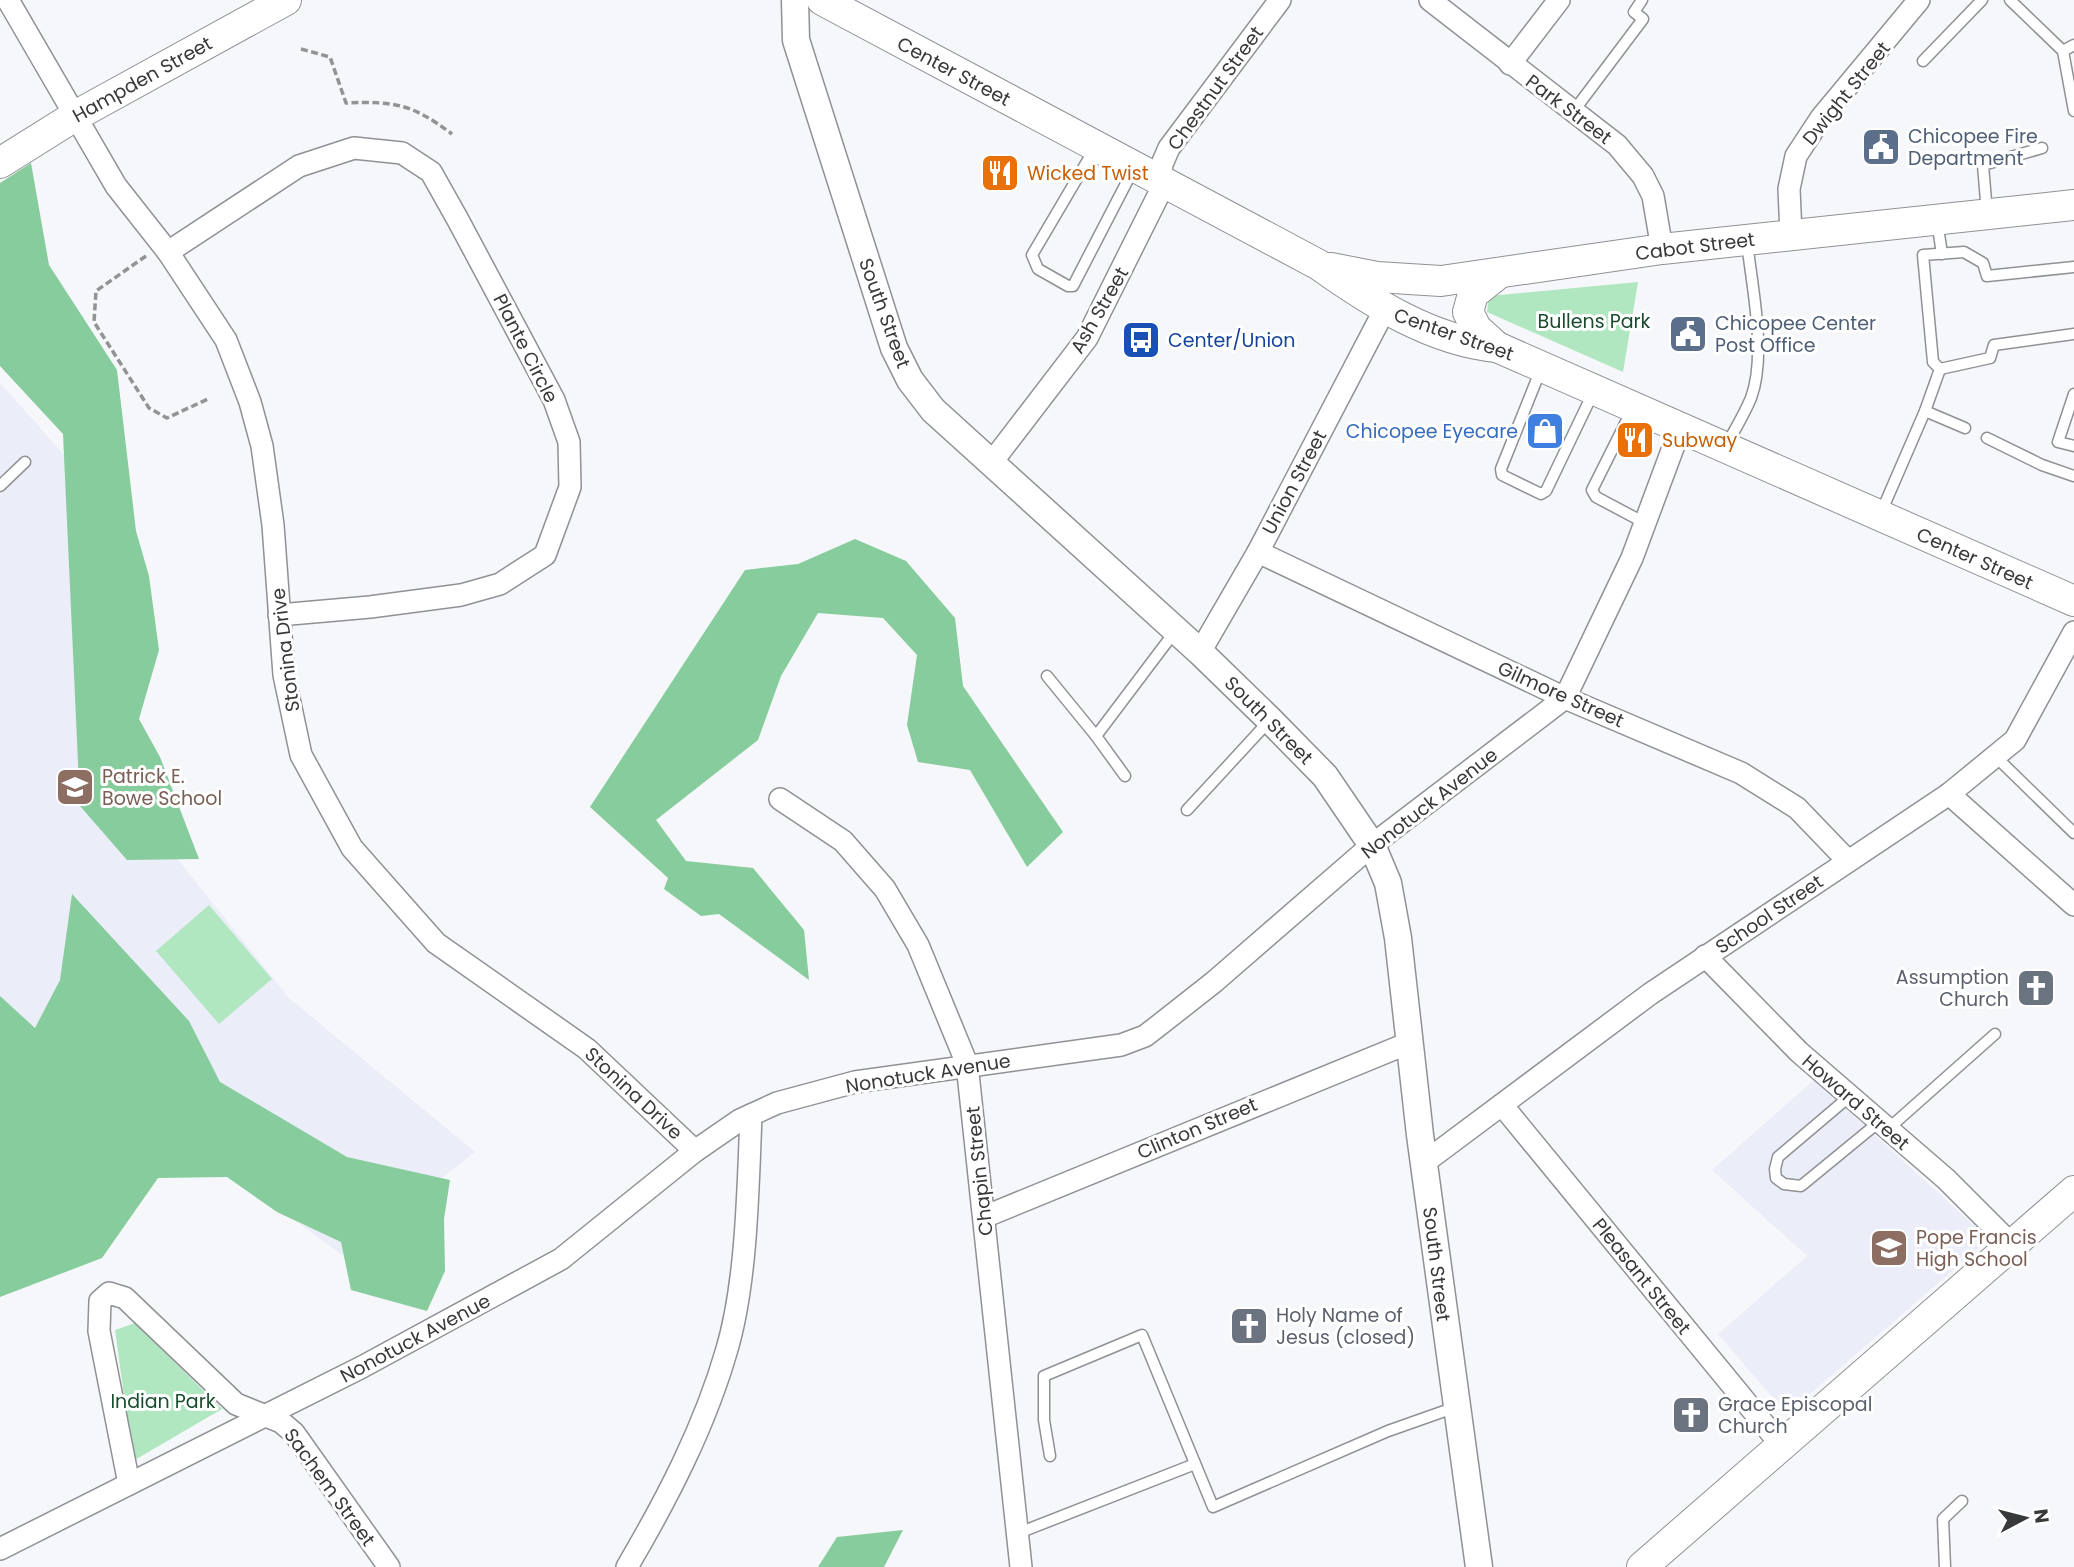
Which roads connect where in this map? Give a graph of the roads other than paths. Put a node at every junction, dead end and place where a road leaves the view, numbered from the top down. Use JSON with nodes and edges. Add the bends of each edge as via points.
{"nodes":[{"id":1,"x":8,"y":0,"type":"edge"},
{"id":2,"x":286,"y":0,"type":"edge"},
{"id":3,"x":795,"y":0,"type":"edge"},
{"id":4,"x":822,"y":0,"type":"edge"},
{"id":5,"x":1280,"y":0,"type":"edge"},
{"id":6,"x":1430,"y":0,"type":"edge"},
{"id":7,"x":1559,"y":0,"type":"edge"},
{"id":8,"x":1642,"y":0,"type":"edge"},
{"id":9,"x":1919,"y":0,"type":"edge"},
{"id":10,"x":1982,"y":0,"type":"edge"},
{"id":11,"x":2010,"y":0,"type":"edge"},
{"id":12,"x":2074,"y":45,"type":"edge"},
{"id":13,"x":2063,"y":51,"type":"junction"},
{"id":14,"x":1923,"y":61,"type":"dead end"},
{"id":15,"x":1510,"y":64,"type":"junction"},
{"id":16,"x":2074,"y":111,"type":"edge"},
{"id":17,"x":1573,"y":112,"type":"junction"},
{"id":18,"x":75,"y":116,"type":"junction"},
{"id":19,"x":1096,"y":146,"type":"junction"},
{"id":20,"x":2042,"y":148,"type":"dead end"},
{"id":21,"x":0,"y":163,"type":"edge"},
{"id":22,"x":1135,"y":166,"type":"junction"},
{"id":23,"x":1161,"y":180,"type":"junction"},
{"id":24,"x":2074,"y":205,"type":"edge"},
{"id":25,"x":1987,"y":213,"type":"junction"},
{"id":26,"x":1937,"y":218,"type":"junction"},
{"id":27,"x":1791,"y":234,"type":"junction"},
{"id":28,"x":1747,"y":239,"type":"junction"},
{"id":29,"x":165,"y":248,"type":"junction"},
{"id":30,"x":1662,"y":249,"type":"junction"},
{"id":31,"x":1941,"y":254,"type":"junction"},
{"id":32,"x":1318,"y":265,"type":"junction"},
{"id":33,"x":2074,"y":267,"type":"edge"},
{"id":34,"x":1498,"y":274,"type":"junction"},
{"id":35,"x":1441,"y":281,"type":"junction"},
{"id":36,"x":1385,"y":309,"type":"junction"},
{"id":37,"x":2074,"y":334,"type":"edge"},
{"id":38,"x":1497,"y":346,"type":"junction"},
{"id":39,"x":1542,"y":367,"type":"junction"},
{"id":40,"x":1940,"y":369,"type":"junction"},
{"id":41,"x":1594,"y":390,"type":"junction"},
{"id":42,"x":2074,"y":394,"type":"edge"},
{"id":43,"x":1633,"y":408,"type":"junction"},
{"id":44,"x":1925,"y":411,"type":"junction"},
{"id":45,"x":1965,"y":428,"type":"dead end"},
{"id":46,"x":1680,"y":429,"type":"junction"},
{"id":47,"x":1987,"y":438,"type":"dead end"},
{"id":48,"x":2074,"y":446,"type":"edge"},
{"id":49,"x":1725,"y":449,"type":"junction"},
{"id":50,"x":25,"y":462,"type":"dead end"},
{"id":51,"x":992,"y":462,"type":"junction"},
{"id":52,"x":2071,"y":475,"type":"edge"},
{"id":53,"x":0,"y":486,"type":"edge"},
{"id":54,"x":1880,"y":516,"type":"junction"},
{"id":55,"x":1645,"y":523,"type":"junction"},
{"id":56,"x":1258,"y":552,"type":"junction"},
{"id":57,"x":2074,"y":601,"type":"edge"},
{"id":58,"x":279,"y":615,"type":"junction"},
{"id":59,"x":1176,"y":630,"type":"junction"},
{"id":60,"x":2074,"y":632,"type":"edge"},
{"id":61,"x":1199,"y":652,"type":"junction"},
{"id":62,"x":1047,"y":676,"type":"dead end"},
{"id":63,"x":1565,"y":698,"type":"junction"},
{"id":64,"x":1269,"y":720,"type":"junction"},
{"id":65,"x":1096,"y":736,"type":"junction"},
{"id":66,"x":1994,"y":756,"type":"junction"},
{"id":67,"x":1125,"y":776,"type":"dead end"},
{"id":68,"x":1949,"y":794,"type":"junction"},
{"id":69,"x":780,"y":799,"type":"dead end"},
{"id":70,"x":1187,"y":810,"type":"dead end"},
{"id":71,"x":2074,"y":833,"type":"edge"},
{"id":72,"x":1372,"y":845,"type":"junction"},
{"id":73,"x":1848,"y":861,"type":"junction"},
{"id":74,"x":2074,"y":905,"type":"edge"},
{"id":75,"x":1705,"y":956,"type":"junction"},
{"id":76,"x":1994,"y":1034,"type":"dead end"},
{"id":77,"x":1411,"y":1042,"type":"junction"},
{"id":78,"x":967,"y":1064,"type":"junction"},
{"id":79,"x":1850,"y":1096,"type":"junction"},
{"id":80,"x":1502,"y":1105,"type":"junction"},
{"id":81,"x":751,"y":1115,"type":"junction"},
{"id":82,"x":1884,"y":1125,"type":"junction"},
{"id":83,"x":695,"y":1151,"type":"junction"},
{"id":84,"x":1425,"y":1162,"type":"junction"},
{"id":85,"x":2074,"y":1191,"type":"edge"},
{"id":86,"x":984,"y":1217,"type":"junction"},
{"id":87,"x":2010,"y":1243,"type":"junction"},
{"id":88,"x":1456,"y":1407,"type":"junction"},
{"id":89,"x":265,"y":1415,"type":"junction"},
{"id":90,"x":1782,"y":1446,"type":"junction"},
{"id":91,"x":1051,"y":1456,"type":"dead end"},
{"id":92,"x":1195,"y":1464,"type":"junction"},
{"id":93,"x":129,"y":1484,"type":"junction"},
{"id":94,"x":1962,"y":1501,"type":"dead end"},
{"id":95,"x":1016,"y":1534,"type":"junction"},
{"id":96,"x":0,"y":1549,"type":"edge"},
{"id":97,"x":389,"y":1567,"type":"edge"},
{"id":98,"x":626,"y":1567,"type":"edge"},
{"id":99,"x":1021,"y":1567,"type":"edge"},
{"id":100,"x":1479,"y":1567,"type":"edge"},
{"id":101,"x":1642,"y":1567,"type":"edge"},
{"id":102,"x":1945,"y":1567,"type":"edge"}],
"edges":[{"from":1,"to":18,"type":"street","name":"Stonina Drive"},
{"from":2,"to":18,"type":"main road","name":"Hampden Street"},
{"from":3,"to":51,"type":"street","name":"South Street","via":[[796,40],[894,348],[933,410]]},
{"from":4,"to":19,"type":"main road","name":"Center Street"},
{"from":5,"to":23,"type":"street","name":"Chestnut Street","via":[[1168,148]]},
{"from":6,"to":15,"type":"street","name":"Park Street"},
{"from":7,"to":15,"type":"street"},
{"from":8,"to":17,"type":"lane","via":[[1634,12],[1643,19]]},
{"from":9,"to":27,"type":"street","name":"Dwight Street","via":[[1821,118],[1796,156],[1789,190]]},
{"from":10,"to":14,"type":"lane"},
{"from":11,"to":13,"type":"lane"},
{"from":12,"to":13,"type":"lane"},
{"from":13,"to":16,"type":"lane"},
{"from":15,"to":17,"type":"street","name":"Park Street"},
{"from":17,"to":30,"type":"street","name":"Park Street","via":[[1617,145],[1643,176],[1653,196]]},
{"from":18,"to":21,"type":"main road","name":"Hampden Street"},
{"from":18,"to":29,"type":"street","name":"Stonina Drive","via":[[116,186]]},
{"from":19,"to":22,"type":"main road","name":"Center Street"},
{"from":19,"to":22,"type":"lane","via":[[1032,255],[1038,269],[1068,286],[1073,286]]},
{"from":20,"to":25,"type":"lane","via":[[1983,165]]},
{"from":22,"to":23,"type":"main road","name":"Center Street"},
{"from":23,"to":32,"type":"main road","name":"Center Street"},
{"from":23,"to":51,"type":"street","name":"Ash Street","via":[[1142,233],[1087,338]]},
{"from":24,"to":25,"type":"main road","name":"Cabot Street"},
{"from":25,"to":26,"type":"main road","name":"Cabot Street"},
{"from":26,"to":27,"type":"main road","name":"Cabot Street"},
{"from":26,"to":31,"type":"lane"},
{"from":27,"to":28,"type":"main road","name":"Cabot Street"},
{"from":28,"to":30,"type":"main road","name":"Cabot Street"},
{"from":28,"to":49,"type":"lane","via":[[1756,362],[1752,396]]},
{"from":29,"to":58,"type":"street","name":"Stonina Drive","via":[[226,340],[250,402],[264,459]]},
{"from":29,"to":58,"type":"street","name":"Plante Circle","via":[[299,166],[354,148],[402,153],[430,172],[451,208],[554,400],[569,442],[570,487],[545,555],[500,583],[448,597]]},
{"from":30,"to":34,"type":"main road","name":"Cabot Street"},
{"from":31,"to":33,"type":"lane","via":[[1964,252],[1983,263],[1987,276]]},
{"from":31,"to":40,"type":"lane","via":[[1923,256],[1933,362]]},
{"from":32,"to":35,"type":"main road","name":"Cabot Street","via":[[1377,277]]},
{"from":32,"to":36,"type":"main road","name":"Center Street"},
{"from":34,"to":35,"type":"main road","name":"Cabot Street"},
{"from":34,"to":38,"type":"main road","via":[[1473,294],[1468,312],[1476,328]]},
{"from":35,"to":36,"type":"main road","via":[[1413,290]]},
{"from":36,"to":38,"type":"main road","name":"Center Street","via":[[1473,344]]},
{"from":36,"to":56,"type":"street","name":"Union Street"},
{"from":37,"to":40,"type":"lane","via":[[1994,345],[1990,358]]},
{"from":38,"to":39,"type":"main road","name":"Center Street"},
{"from":39,"to":41,"type":"main road","name":"Center Street"},
{"from":39,"to":41,"type":"lane","via":[[1501,469],[1502,475],[1541,494]]},
{"from":40,"to":44,"type":"lane"},
{"from":41,"to":43,"type":"main road","name":"Center Street"},
{"from":42,"to":48,"type":"lane","via":[[2058,442]]},
{"from":43,"to":46,"type":"main road","name":"Center Street"},
{"from":43,"to":55,"type":"lane","via":[[1592,493]]},
{"from":44,"to":45,"type":"lane"},
{"from":44,"to":54,"type":"lane"},
{"from":46,"to":49,"type":"main road","name":"Center Street"},
{"from":46,"to":55,"type":"street","name":"Nonotuck Avenue"},
{"from":47,"to":52,"type":"lane"},
{"from":49,"to":54,"type":"main road","name":"Center Street"},
{"from":50,"to":53,"type":"lane"},
{"from":51,"to":59,"type":"street","name":"South Street"},
{"from":54,"to":57,"type":"main road","name":"Center Street"},
{"from":55,"to":63,"type":"street","name":"Nonotuck Avenue"},
{"from":56,"to":61,"type":"street","name":"Union Street"},
{"from":56,"to":63,"type":"street","name":"Gilmore Street"},
{"from":58,"to":83,"type":"street","name":"Stonina Drive","via":[[284,675],[301,755],[352,848],[436,943],[587,1049]]},
{"from":59,"to":61,"type":"street","name":"South Street"},
{"from":59,"to":65,"type":"lane"},
{"from":60,"to":66,"type":"street","name":"School Street","via":[[2015,740]]},
{"from":61,"to":64,"type":"street","name":"South Street"},
{"from":62,"to":65,"type":"lane"},
{"from":63,"to":72,"type":"street","name":"Nonotuck Avenue"},
{"from":63,"to":73,"type":"street","name":"Gilmore Street","via":[[1741,773],[1797,808]]},
{"from":64,"to":70,"type":"lane"},
{"from":64,"to":72,"type":"street","name":"South Street","via":[[1325,776]]},
{"from":65,"to":67,"type":"lane"},
{"from":66,"to":68,"type":"street","name":"School Street"},
{"from":66,"to":71,"type":"lane"},
{"from":68,"to":73,"type":"street","name":"School Street"},
{"from":68,"to":74,"type":"street"},
{"from":69,"to":78,"type":"street","name":"Chapin Street","via":[[843,841],[886,889],[918,945]]},
{"from":72,"to":77,"type":"street","name":"South Street","via":[[1388,883]]},
{"from":72,"to":78,"type":"street","name":"Nonotuck Avenue","via":[[1145,1036],[1121,1045]]},
{"from":73,"to":75,"type":"street","name":"School Street"},
{"from":75,"to":79,"type":"street","name":"Howard Street","via":[[1799,1052]]},
{"from":75,"to":80,"type":"street","name":"School Street"},
{"from":76,"to":82,"type":"lane"},
{"from":77,"to":84,"type":"street","name":"South Street"},
{"from":77,"to":86,"type":"street","name":"Clinton Street"},
{"from":78,"to":81,"type":"street","name":"Nonotuck Avenue","via":[[833,1087]]},
{"from":78,"to":86,"type":"street","name":"Chapin Street"},
{"from":79,"to":82,"type":"street","name":"Howard Street"},
{"from":79,"to":82,"type":"lane","via":[[1778,1157],[1776,1178],[1801,1186]]},
{"from":80,"to":84,"type":"street","name":"School Street"},
{"from":80,"to":90,"type":"street","name":"Pleasant Street"},
{"from":81,"to":83,"type":"street","name":"Nonotuck Avenue"},
{"from":81,"to":98,"type":"street","via":[[743,1255],[728,1348],[686,1459]]},
{"from":82,"to":87,"type":"street","name":"Howard Street"},
{"from":83,"to":89,"type":"street","name":"Nonotuck Avenue","via":[[561,1259]]},
{"from":84,"to":88,"type":"street","name":"South Street"},
{"from":85,"to":87,"type":"main road"},
{"from":86,"to":95,"type":"street","name":"Chapin Street"},
{"from":87,"to":90,"type":"main road"},
{"from":88,"to":92,"type":"lane","via":[[1388,1431],[1213,1507]]},
{"from":88,"to":100,"type":"street","name":"South Street"},
{"from":89,"to":93,"type":"street","name":"Nonotuck Avenue"},
{"from":89,"to":93,"type":"street","via":[[236,1404],[125,1298],[109,1293],[100,1301],[99,1331]]},
{"from":89,"to":97,"type":"street","name":"Sachem Street","via":[[294,1433]]},
{"from":90,"to":101,"type":"main road"},
{"from":91,"to":92,"type":"lane","via":[[1044,1420],[1044,1376],[1142,1335]]},
{"from":92,"to":95,"type":"lane"},
{"from":93,"to":96,"type":"street","name":"Nonotuck Avenue"},
{"from":94,"to":102,"type":"lane","via":[[1943,1519]]},
{"from":95,"to":99,"type":"street","name":"Chapin Street"}]}
